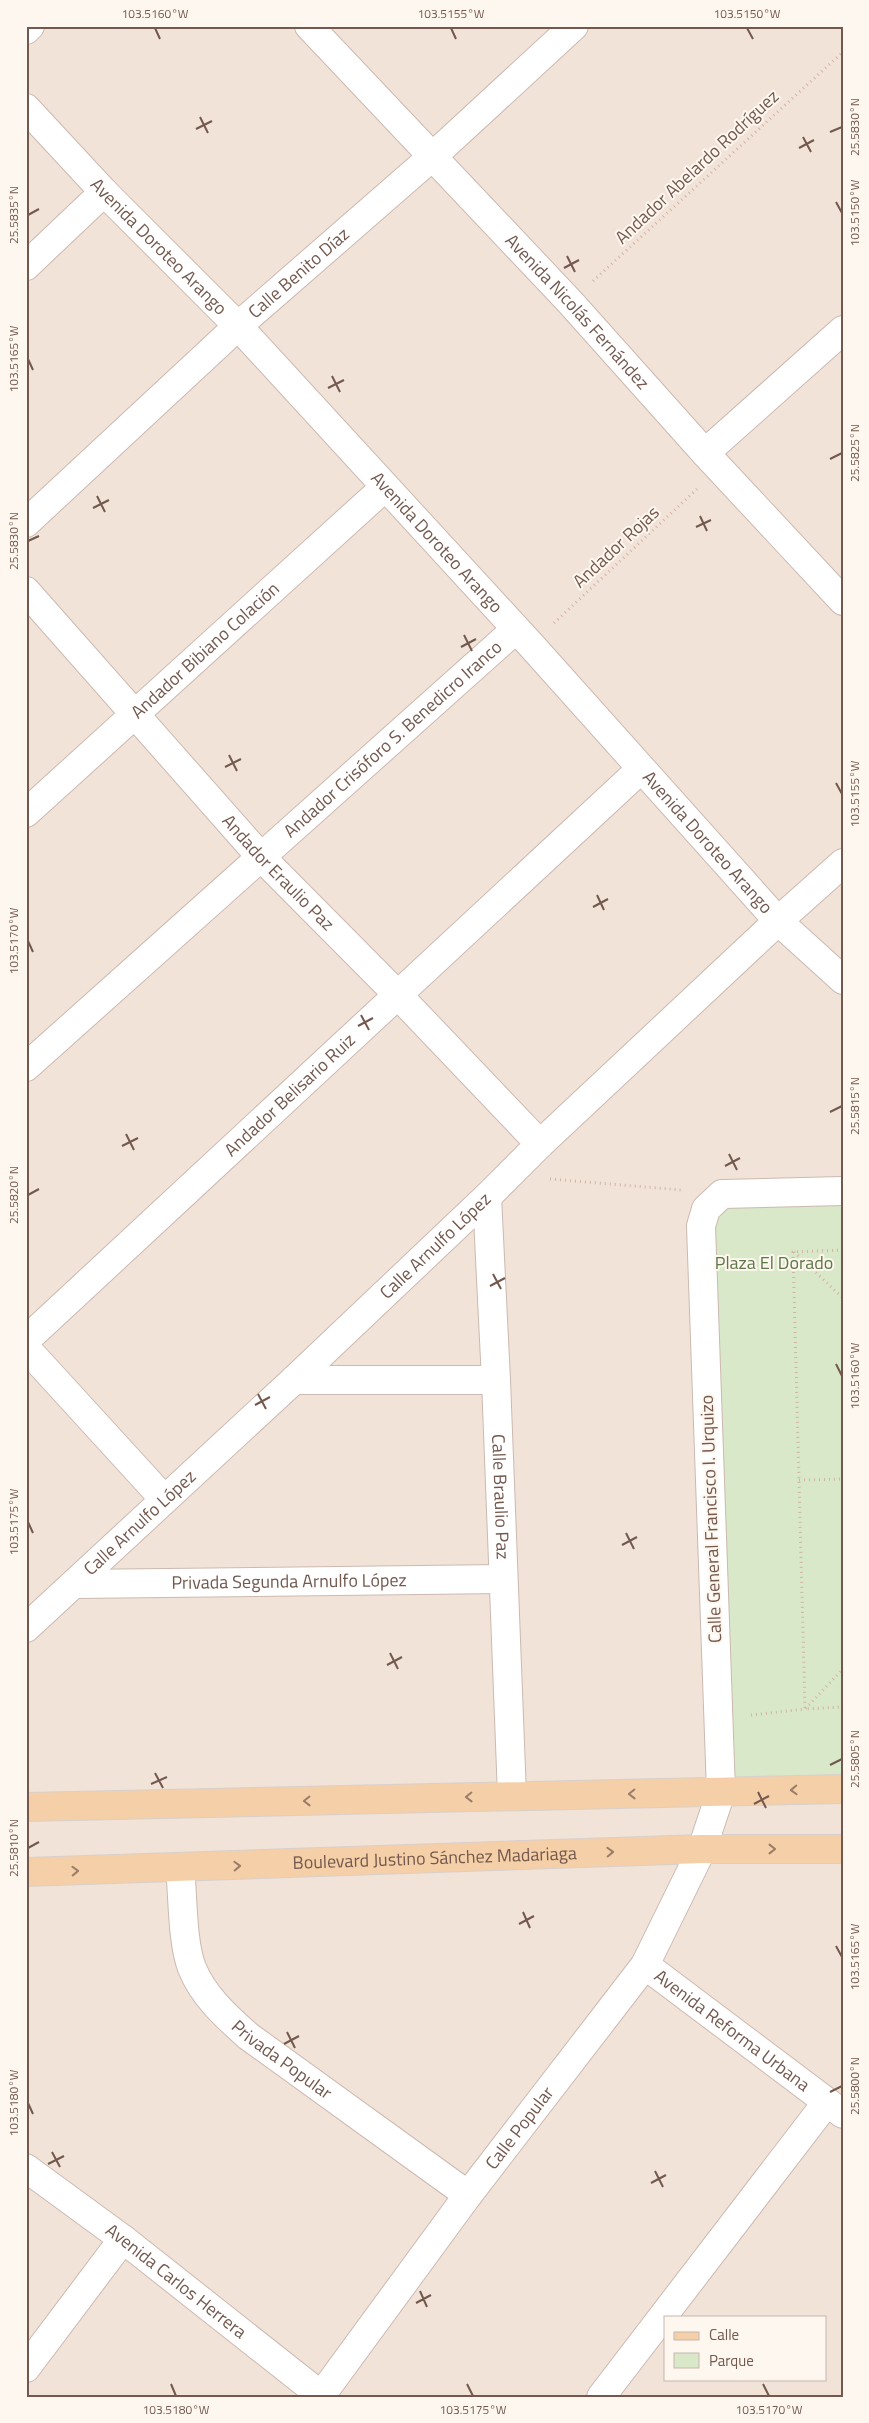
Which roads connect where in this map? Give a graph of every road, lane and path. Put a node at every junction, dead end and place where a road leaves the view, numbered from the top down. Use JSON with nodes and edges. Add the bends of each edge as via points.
{"nodes":[{"id":1,"x":30,"y":26,"type":"edge"},
{"id":2,"x":309,"y":26,"type":"edge"},
{"id":3,"x":574,"y":26,"type":"edge"},
{"id":4,"x":26,"y":30,"type":"edge"},
{"id":5,"x":843,"y":52,"type":"edge"},
{"id":6,"x":26,"y":108,"type":"edge"},
{"id":7,"x":433,"y":156,"type":"junction"},
{"id":8,"x":104,"y":192,"type":"junction"},
{"id":9,"x":26,"y":266,"type":"edge"},
{"id":10,"x":570,"y":302,"type":"junction"},
{"id":11,"x":238,"y":326,"type":"junction"},
{"id":12,"x":843,"y":330,"type":"edge"},
{"id":13,"x":712,"y":461,"type":"junction"},
{"id":14,"x":384,"y":488,"type":"junction"},
{"id":15,"x":26,"y":523,"type":"edge"},
{"id":16,"x":26,"y":591,"type":"edge"},
{"id":17,"x":843,"y":601,"type":"edge"},
{"id":18,"x":523,"y":637,"type":"junction"},
{"id":19,"x":135,"y":714,"type":"junction"},
{"id":20,"x":641,"y":769,"type":"junction"},
{"id":21,"x":26,"y":813,"type":"edge"},
{"id":22,"x":260,"y":856,"type":"junction"},
{"id":23,"x":843,"y":863,"type":"edge"},
{"id":24,"x":778,"y":921,"type":"junction"},
{"id":25,"x":843,"y":980,"type":"edge"},
{"id":26,"x":397,"y":994,"type":"junction"},
{"id":27,"x":26,"y":1067,"type":"edge"},
{"id":28,"x":540,"y":1144,"type":"junction"},
{"id":29,"x":510,"y":1176,"type":"junction"},
{"id":30,"x":843,"y":1192,"type":"edge"},
{"id":31,"x":722,"y":1194,"type":"junction"},
{"id":32,"x":487,"y":1197,"type":"junction"},
{"id":33,"x":843,"y":1250,"type":"edge"},
{"id":34,"x":793,"y":1252,"type":"junction"},
{"id":35,"x":843,"y":1298,"type":"edge"},
{"id":36,"x":26,"y":1340,"type":"edge"},
{"id":37,"x":26,"y":1348,"type":"edge"},
{"id":38,"x":294,"y":1380,"type":"junction"},
{"id":39,"x":496,"y":1380,"type":"junction"},
{"id":40,"x":843,"y":1478,"type":"edge"},
{"id":41,"x":799,"y":1480,"type":"junction"},
{"id":42,"x":164,"y":1499,"type":"junction"},
{"id":43,"x":503,"y":1579,"type":"junction"},
{"id":44,"x":76,"y":1584,"type":"junction"},
{"id":45,"x":26,"y":1628,"type":"edge"},
{"id":46,"x":843,"y":1669,"type":"edge"},
{"id":47,"x":843,"y":1707,"type":"edge"},
{"id":48,"x":805,"y":1709,"type":"junction"},
{"id":49,"x":718,"y":1719,"type":"junction"},
{"id":50,"x":843,"y":1789,"type":"edge"},
{"id":51,"x":721,"y":1792,"type":"junction"},
{"id":52,"x":512,"y":1796,"type":"junction"},
{"id":53,"x":26,"y":1807,"type":"edge"},
{"id":54,"x":702,"y":1849,"type":"junction"},
{"id":55,"x":843,"y":1849,"type":"edge"},
{"id":56,"x":180,"y":1868,"type":"junction"},
{"id":57,"x":26,"y":1872,"type":"edge"},
{"id":58,"x":645,"y":1965,"type":"junction"},
{"id":59,"x":835,"y":2108,"type":"edge"},
{"id":60,"x":26,"y":2168,"type":"edge"},
{"id":61,"x":468,"y":2196,"type":"junction"},
{"id":62,"x":123,"y":2239,"type":"junction"},
{"id":63,"x":667,"y":2316,"type":"edge"},
{"id":64,"x":664,"y":2320,"type":"edge"},
{"id":65,"x":26,"y":2368,"type":"edge"},
{"id":66,"x":321,"y":2396,"type":"edge"},
{"id":67,"x":602,"y":2397,"type":"edge"}],
"edges":[{"from":1,"to":4,"type":"street"},
{"from":2,"to":7,"type":"street","name":"Avenida Nicolás Fernández"},
{"from":3,"to":7,"type":"street","name":"Calle Benito Díaz"},
{"from":5,"to":10,"type":"path","name":"Andador Abelardo Rodríguez"},
{"from":6,"to":8,"type":"street","name":"Avenida Doroteo Arango"},
{"from":7,"to":10,"type":"street","name":"Avenida Nicolás Fernández"},
{"from":7,"to":11,"type":"street","name":"Calle Benito Díaz"},
{"from":8,"to":9,"type":"street"},
{"from":8,"to":11,"type":"street","name":"Avenida Doroteo Arango"},
{"from":10,"to":13,"type":"street","name":"Avenida Nicolás Fernández"},
{"from":11,"to":14,"type":"street","name":"Avenida Doroteo Arango"},
{"from":11,"to":15,"type":"street","name":"Calle Benito Díaz"},
{"from":12,"to":13,"type":"street"},
{"from":13,"to":17,"type":"street","name":"Avenida Nicolás Fernández"},
{"from":13,"to":18,"type":"path","name":"Andador Rojas"},
{"from":14,"to":18,"type":"street","name":"Avenida Doroteo Arango"},
{"from":14,"to":19,"type":"street","name":"Andador Bibiano Colación"},
{"from":16,"to":19,"type":"street","name":"Andador Eraulio Paz"},
{"from":18,"to":20,"type":"street","name":"Avenida Doroteo Arango"},
{"from":18,"to":22,"type":"street","name":"Andador Crisóforo S. Benedicro Iranco"},
{"from":19,"to":21,"type":"street","name":"Andador Bibiano Colación"},
{"from":19,"to":22,"type":"street","name":"Andador Eraulio Paz"},
{"from":20,"to":24,"type":"street","name":"Avenida Doroteo Arango"},
{"from":20,"to":26,"type":"street","name":"Andador Belisario Ruiz"},
{"from":22,"to":26,"type":"street","name":"Andador Eraulio Paz"},
{"from":22,"to":27,"type":"street","name":"Andador Crisóforo S. Benedicro Iranco"},
{"from":23,"to":24,"type":"street","name":"Calle Arnulfo López"},
{"from":24,"to":25,"type":"street","name":"Avenida Doroteo Arango"},
{"from":24,"to":28,"type":"street","name":"Calle Arnulfo López"},
{"from":26,"to":28,"type":"street","name":"Andador Eraulio Paz"},
{"from":26,"to":36,"type":"street","name":"Andador Belisario Ruiz"},
{"from":28,"to":29,"type":"street","name":"Calle Arnulfo López"},
{"from":29,"to":31,"type":"path"},
{"from":29,"to":32,"type":"street","name":"Calle Arnulfo López"},
{"from":30,"to":31,"type":"street"},
{"from":31,"to":49,"type":"street","name":"Calle General Francisco I. Urquizo","via":[[706,1209],[701,1226]]},
{"from":32,"to":38,"type":"street","name":"Calle Arnulfo López"},
{"from":32,"to":39,"type":"street","name":"Calle Braulio Paz"},
{"from":33,"to":34,"type":"path"},
{"from":34,"to":35,"type":"path"},
{"from":34,"to":41,"type":"path"},
{"from":37,"to":42,"type":"street"},
{"from":38,"to":39,"type":"street"},
{"from":38,"to":42,"type":"street","name":"Calle Arnulfo López"},
{"from":39,"to":43,"type":"street","name":"Calle Braulio Paz"},
{"from":40,"to":41,"type":"path"},
{"from":41,"to":48,"type":"path"},
{"from":42,"to":44,"type":"street","name":"Calle Arnulfo López"},
{"from":43,"to":44,"type":"street","name":"Privada Segunda Arnulfo López"},
{"from":43,"to":52,"type":"street","name":"Calle Braulio Paz"},
{"from":44,"to":45,"type":"street","name":"Calle Arnulfo López"},
{"from":46,"to":48,"type":"path"},
{"from":47,"to":48,"type":"path"},
{"from":48,"to":49,"type":"path"},
{"from":49,"to":51,"type":"street","name":"Calle General Francisco I. Urquizo"},
{"from":50,"to":51,"type":"main road","one_way":true},
{"from":51,"to":52,"type":"main road","one_way":true},
{"from":51,"to":54,"type":"street","name":"Calle General Francisco I. Urquizo"},
{"from":52,"to":53,"type":"main road","one_way":true},
{"from":54,"to":55,"type":"main road","name":"Boulevard Justino Sánchez Madariaga","one_way":true},
{"from":56,"to":54,"type":"main road","name":"Boulevard Justino Sánchez Madariaga","one_way":true},
{"from":54,"to":58,"type":"street","name":"Calle Popular"},
{"from":57,"to":56,"type":"main road","name":"Boulevard Justino Sánchez Madariaga","one_way":true},
{"from":56,"to":61,"type":"street","name":"Privada Popular","via":[[192,1968],[219,2010],[248,2036]]},
{"from":58,"to":59,"type":"street","name":"Avenida Reforma Urbana"},
{"from":58,"to":61,"type":"street","name":"Calle Popular"},
{"from":59,"to":63,"type":"street"},
{"from":60,"to":62,"type":"street","name":"Avenida Carlos Herrera"},
{"from":61,"to":66,"type":"street","name":"Calle Popular"},
{"from":62,"to":65,"type":"street"},
{"from":62,"to":66,"type":"street","name":"Avenida Carlos Herrera"},
{"from":64,"to":67,"type":"street"}]}
